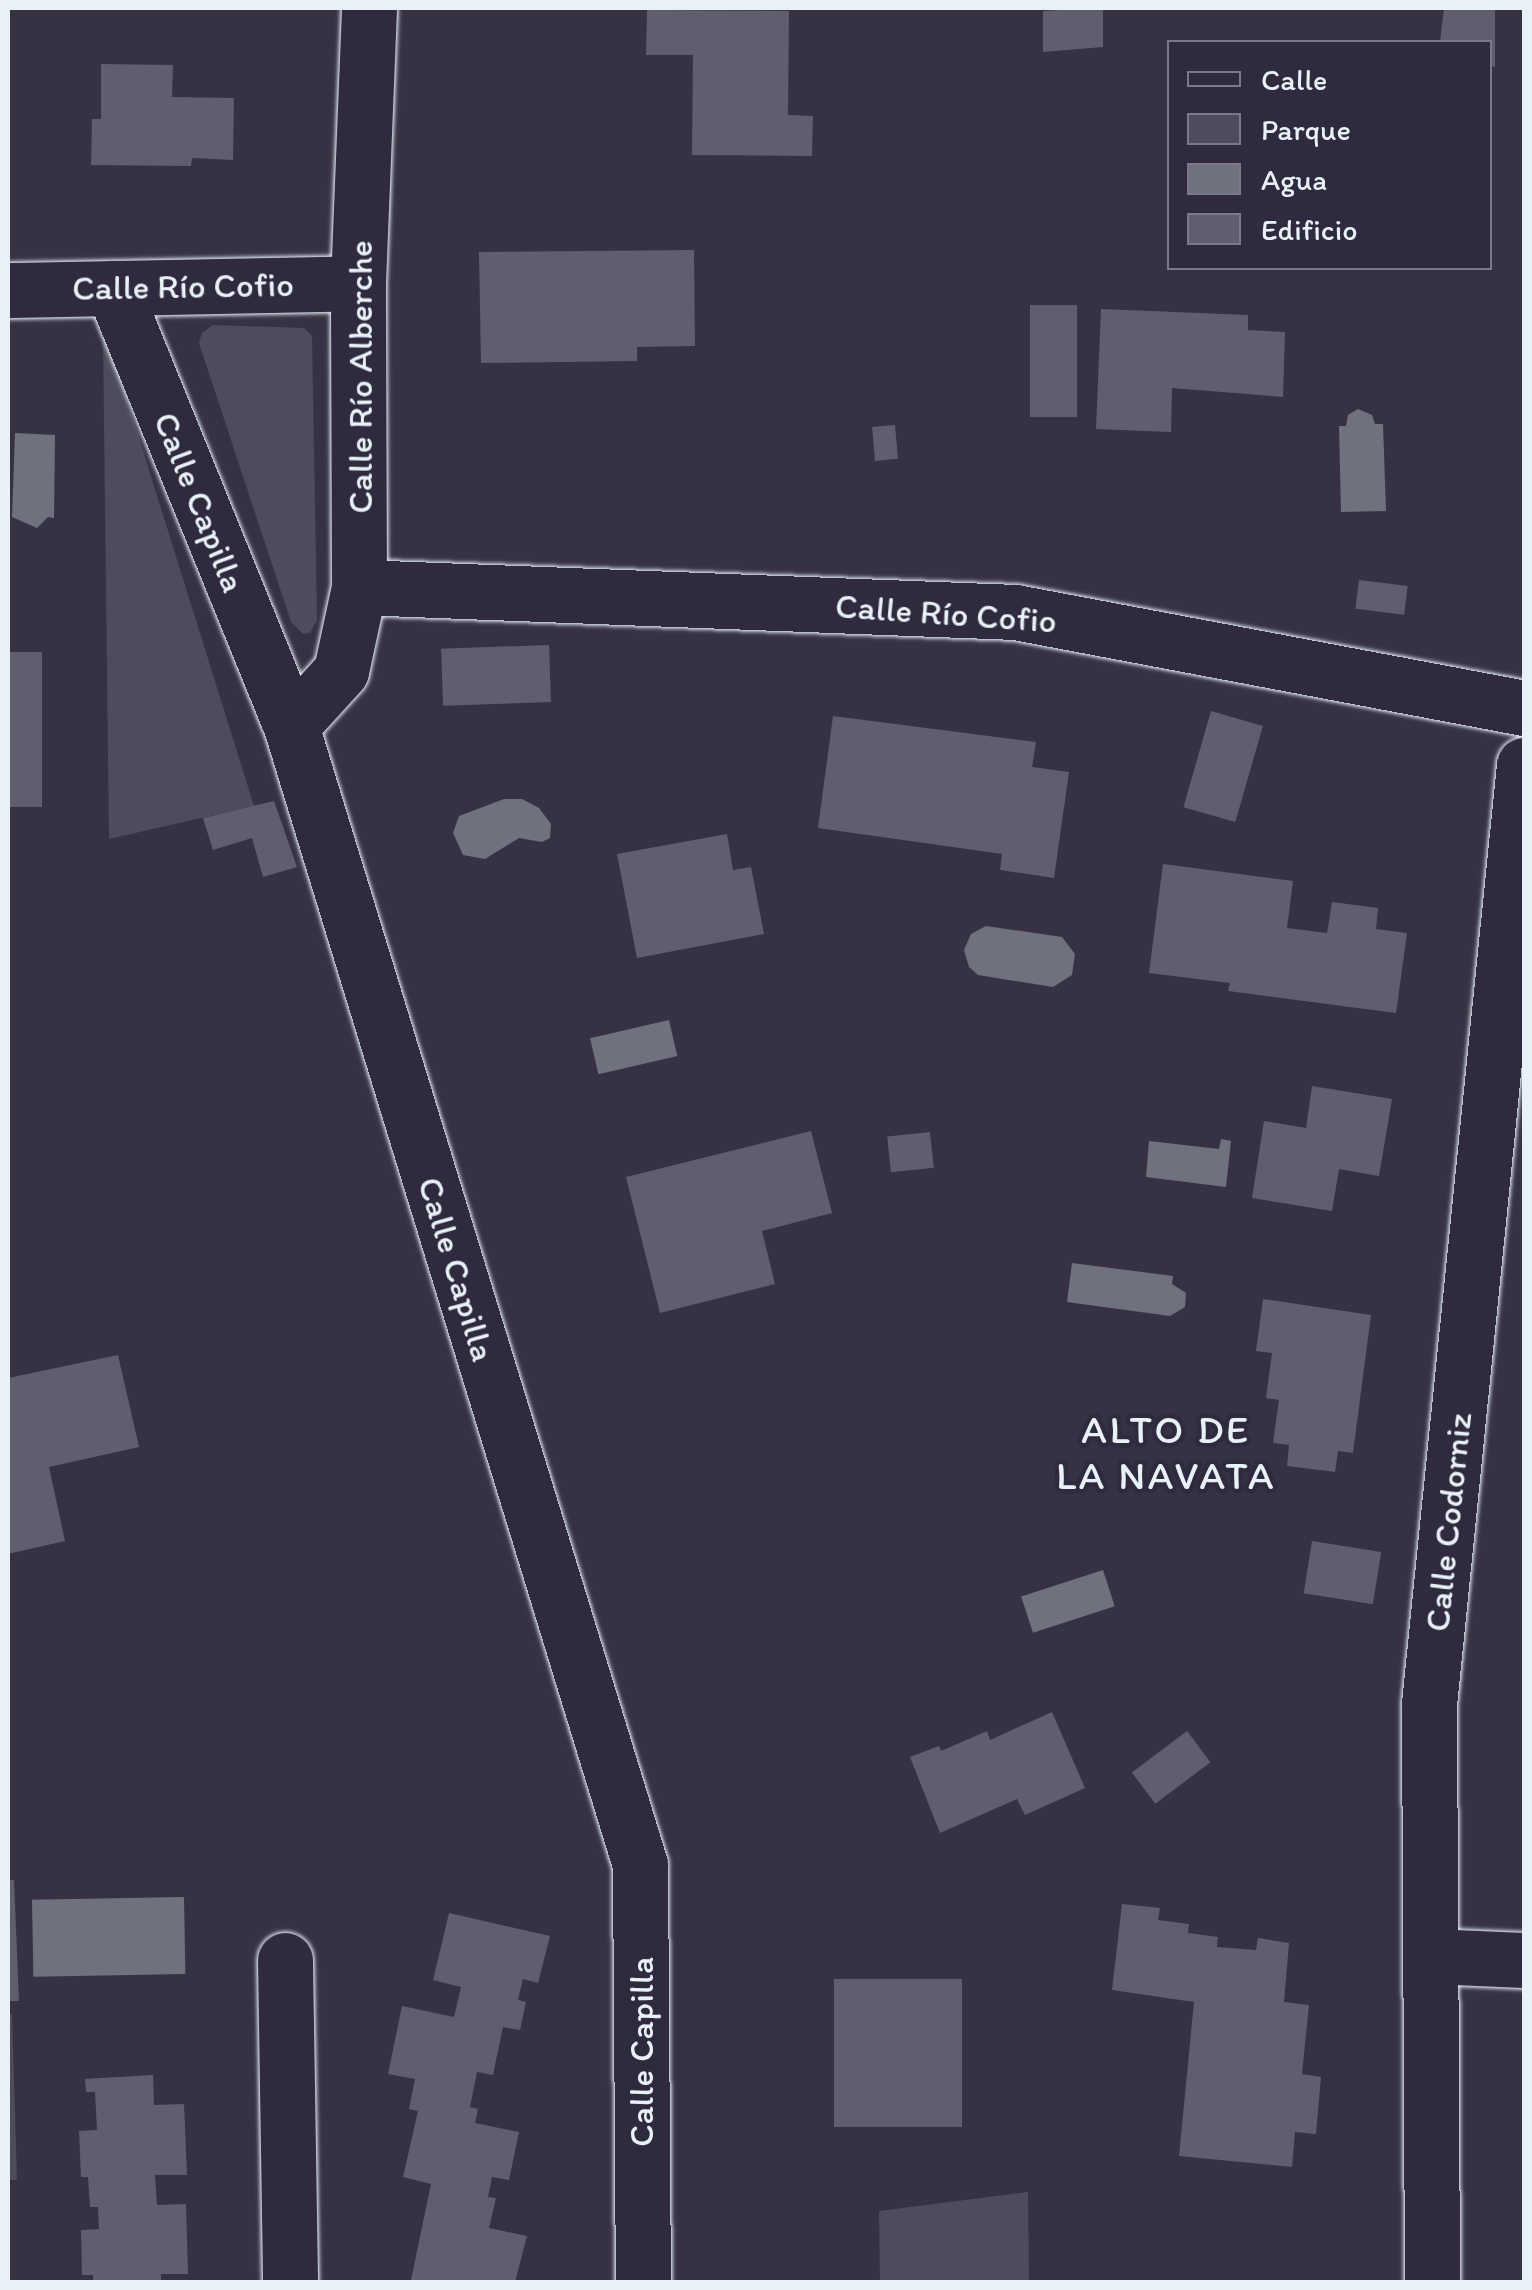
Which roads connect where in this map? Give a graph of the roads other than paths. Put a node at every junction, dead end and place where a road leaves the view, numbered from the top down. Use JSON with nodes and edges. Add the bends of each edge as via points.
{"nodes":[{"id":1,"x":369,"y":8,"type":"edge"},
{"id":2,"x":358,"y":282,"type":"junction"},
{"id":3,"x":113,"y":288,"type":"junction"},
{"id":4,"x":8,"y":290,"type":"edge"},
{"id":5,"x":359,"y":588,"type":"junction"},
{"id":6,"x":1524,"y":708,"type":"edge"},
{"id":7,"x":291,"y":726,"type":"junction"},
{"id":8,"x":1524,"y":764,"type":"edge"},
{"id":9,"x":1431,"y":1956,"type":"junction"},
{"id":10,"x":285,"y":1960,"type":"dead end"},
{"id":11,"x":1524,"y":1960,"type":"edge"},
{"id":12,"x":290,"y":2282,"type":"edge"},
{"id":13,"x":642,"y":2282,"type":"edge"},
{"id":14,"x":1432,"y":2282,"type":"edge"}],
"edges":[{"from":1,"to":2,"type":"street","name":"Calle Río Alberche"},
{"from":2,"to":3,"type":"street","name":"Calle Río Cofio"},
{"from":2,"to":5,"type":"street","name":"Calle Río Alberche"},
{"from":3,"to":4,"type":"street","name":"Calle Río Cofio"},
{"from":3,"to":7,"type":"street","name":"Calle Capilla"},
{"from":5,"to":6,"type":"street","name":"Calle Río Cofio","via":[[1016,612]]},
{"from":5,"to":7,"type":"street","name":"Calle Río Alberche","via":[[342,671]]},
{"from":7,"to":13,"type":"street","name":"Calle Capilla","via":[[640,1865]]},
{"from":8,"to":9,"type":"street","name":"Calle Codorniz","via":[[1429,1704]]},
{"from":9,"to":11,"type":"street"},
{"from":9,"to":14,"type":"street","name":"Calle Codorniz"},
{"from":10,"to":12,"type":"street"}]}
